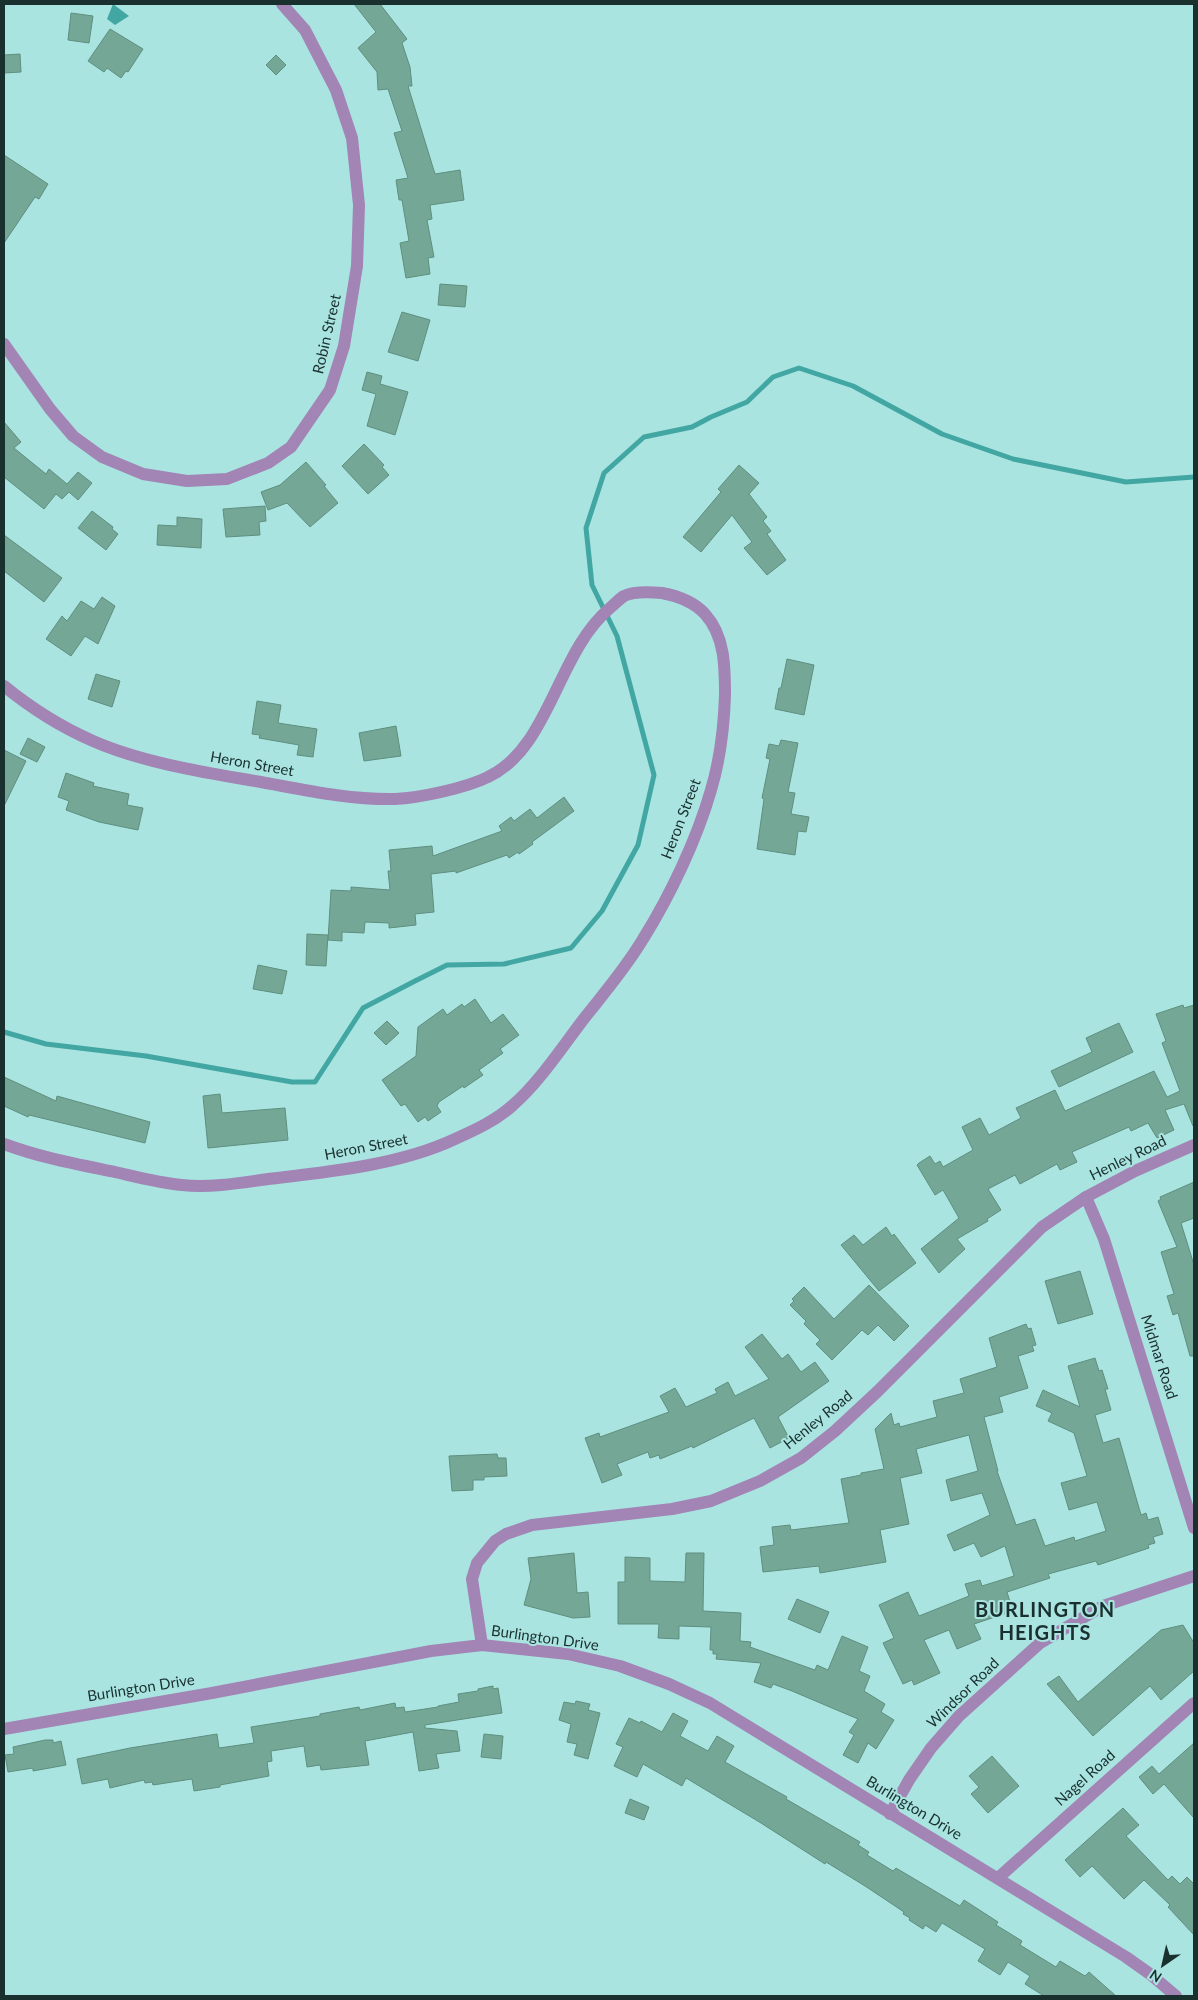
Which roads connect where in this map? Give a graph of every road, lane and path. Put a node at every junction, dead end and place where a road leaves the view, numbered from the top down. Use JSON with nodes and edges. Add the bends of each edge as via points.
{"nodes":[{"id":1,"x":282,"y":4,"type":"edge"},
{"id":2,"x":4,"y":344,"type":"edge"},
{"id":3,"x":4,"y":686,"type":"edge"},
{"id":4,"x":4,"y":1144,"type":"edge"},
{"id":5,"x":1194,"y":1145,"type":"edge"},
{"id":6,"x":1086,"y":1197,"type":"junction"},
{"id":7,"x":1194,"y":1528,"type":"edge"},
{"id":8,"x":1194,"y":1576,"type":"edge"},
{"id":9,"x":482,"y":1645,"type":"junction"},
{"id":10,"x":1194,"y":1703,"type":"edge"},
{"id":11,"x":4,"y":1729,"type":"edge"},
{"id":12,"x":890,"y":1814,"type":"junction"},
{"id":13,"x":998,"y":1878,"type":"junction"},
{"id":14,"x":1176,"y":1996,"type":"edge"}],
"edges":[{"from":1,"to":2,"type":"street","name":"Robin Street","via":[[305,30],[336,90],[352,138],[359,205],[357,266],[344,346],[330,390],[291,447],[268,463],[227,479],[187,481],[143,474],[102,457],[73,436]]},
{"from":3,"to":4,"type":"street","name":"Heron Street","via":[[62,726],[97,743],[138,756],[323,793],[399,799],[475,782],[505,767],[536,729],[586,632],[625,596],[659,593],[684,599],[704,613],[718,634],[726,664],[724,730],[711,790],[689,849],[663,903],[643,940],[552,1060],[513,1105],[488,1122],[451,1141],[404,1158],[228,1184],[183,1185],[39,1157]]},
{"from":5,"to":6,"type":"street","name":"Henley Road"},
{"from":6,"to":7,"type":"street","name":"Midmar Road","via":[[1104,1239]]},
{"from":6,"to":9,"type":"street","name":"Henley Road","via":[[1042,1227],[878,1391],[801,1458],[760,1481],[711,1501],[672,1509],[532,1525],[495,1541],[477,1563],[472,1579]]},
{"from":8,"to":12,"type":"street","name":"Windsor Road","via":[[1103,1606],[1040,1643],[959,1716],[931,1748]]},
{"from":9,"to":11,"type":"street","name":"Burlington Drive","via":[[431,1651]]},
{"from":9,"to":12,"type":"street","name":"Burlington Drive","via":[[568,1654],[620,1666],[669,1684],[710,1703]]},
{"from":10,"to":13,"type":"street","name":"Nagel Road"},
{"from":12,"to":13,"type":"street","name":"Burlington Drive"},
{"from":13,"to":14,"type":"street","name":"Burlington Drive","via":[[1126,1957]]}]}
